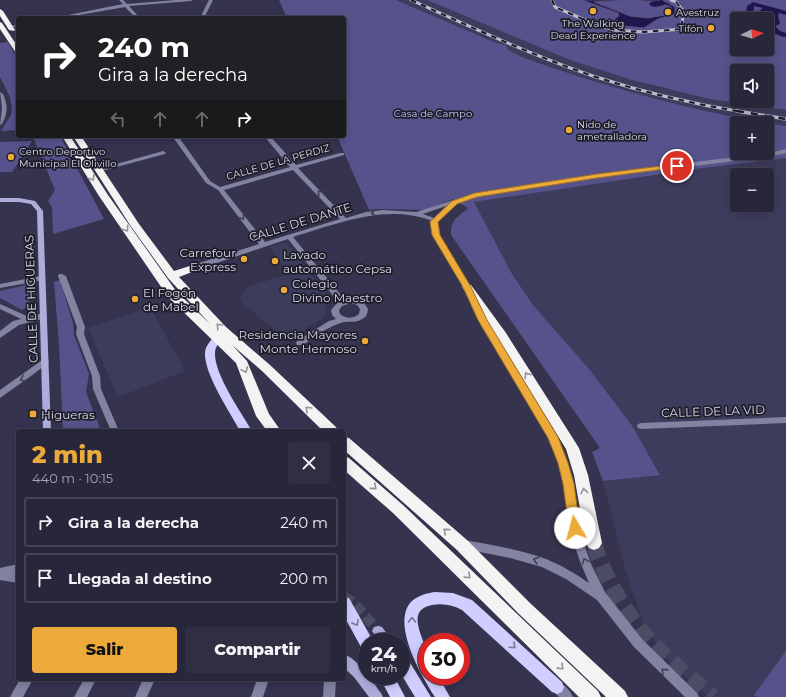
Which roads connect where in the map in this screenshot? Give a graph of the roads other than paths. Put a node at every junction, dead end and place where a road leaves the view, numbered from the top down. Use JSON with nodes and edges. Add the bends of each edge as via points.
{"nodes":[{"id":1,"x":121,"y":0,"type":"edge"},
{"id":2,"x":191,"y":0,"type":"edge"},
{"id":3,"x":211,"y":0,"type":"edge"},
{"id":4,"x":164,"y":1,"type":"edge"},
{"id":5,"x":126,"y":5,"type":"junction"},
{"id":6,"x":0,"y":11,"type":"edge"},
{"id":7,"x":66,"y":16,"type":"edge"},
{"id":8,"x":136,"y":16,"type":"edge"},
{"id":9,"x":203,"y":16,"type":"edge"},
{"id":10,"x":0,"y":24,"type":"edge"},
{"id":11,"x":16,"y":26,"type":"edge"},
{"id":12,"x":10,"y":27,"type":"junction"},
{"id":13,"x":16,"y":36,"type":"edge"},
{"id":14,"x":16,"y":49,"type":"edge"},
{"id":15,"x":0,"y":94,"type":"edge"},
{"id":16,"x":0,"y":123,"type":"edge"},
{"id":17,"x":67,"y":138,"type":"edge"},
{"id":18,"x":79,"y":138,"type":"edge"},
{"id":19,"x":176,"y":138,"type":"edge"},
{"id":20,"x":269,"y":138,"type":"edge"},
{"id":21,"x":786,"y":151,"type":"edge"},
{"id":22,"x":163,"y":153,"type":"dead end"},
{"id":23,"x":342,"y":154,"type":"dead end"},
{"id":24,"x":295,"y":168,"type":"junction"},
{"id":25,"x":98,"y":170,"type":"junction"},
{"id":26,"x":220,"y":189,"type":"junction"},
{"id":27,"x":0,"y":200,"type":"edge"},
{"id":28,"x":454,"y":202,"type":"junction"},
{"id":29,"x":415,"y":214,"type":"junction"},
{"id":30,"x":344,"y":220,"type":"junction"},
{"id":31,"x":434,"y":224,"type":"junction"},
{"id":32,"x":289,"y":236,"type":"junction"},
{"id":33,"x":263,"y":244,"type":"junction"},
{"id":34,"x":196,"y":267,"type":"joint"},
{"id":35,"x":62,"y":276,"type":"dead end"},
{"id":36,"x":172,"y":276,"type":"junction"},
{"id":37,"x":42,"y":278,"type":"junction"},
{"id":38,"x":0,"y":286,"type":"edge"},
{"id":39,"x":467,"y":287,"type":"junction"},
{"id":40,"x":342,"y":302,"type":"junction"},
{"id":41,"x":0,"y":306,"type":"edge"},
{"id":42,"x":43,"y":316,"type":"junction"},
{"id":43,"x":27,"y":319,"type":"junction"},
{"id":44,"x":343,"y":319,"type":"junction"},
{"id":45,"x":0,"y":335,"type":"edge"},
{"id":46,"x":216,"y":339,"type":"junction"},
{"id":47,"x":300,"y":343,"type":"dead end"},
{"id":48,"x":45,"y":361,"type":"junction"},
{"id":49,"x":0,"y":395,"type":"edge"},
{"id":50,"x":786,"y":420,"type":"edge"},
{"id":51,"x":641,"y":426,"type":"dead end"},
{"id":52,"x":47,"y":429,"type":"edge"},
{"id":53,"x":114,"y":429,"type":"edge"},
{"id":54,"x":245,"y":429,"type":"edge"},
{"id":55,"x":273,"y":429,"type":"edge"},
{"id":56,"x":329,"y":429,"type":"edge"},
{"id":57,"x":346,"y":444,"type":"edge"},
{"id":58,"x":346,"y":464,"type":"edge"},
{"id":59,"x":594,"y":543,"type":"tunnel mouth"},
{"id":60,"x":462,"y":545,"type":"junction"},
{"id":61,"x":16,"y":570,"type":"edge"},
{"id":62,"x":0,"y":574,"type":"edge"},
{"id":63,"x":16,"y":578,"type":"edge"},
{"id":64,"x":601,"y":596,"type":"junction"},
{"id":65,"x":346,"y":607,"type":"edge"},
{"id":66,"x":378,"y":630,"type":"tunnel mouth"},
{"id":67,"x":361,"y":633,"type":"edge"},
{"id":68,"x":380,"y":633,"type":"edge"},
{"id":69,"x":418,"y":649,"type":"edge"},
{"id":70,"x":346,"y":662,"type":"edge"},
{"id":71,"x":410,"y":675,"type":"edge"},
{"id":72,"x":26,"y":681,"type":"edge"},
{"id":73,"x":89,"y":681,"type":"edge"},
{"id":74,"x":148,"y":681,"type":"edge"},
{"id":75,"x":262,"y":681,"type":"edge"},
{"id":76,"x":330,"y":681,"type":"edge"},
{"id":77,"x":391,"y":685,"type":"edge"},
{"id":78,"x":436,"y":685,"type":"edge"},
{"id":79,"x":557,"y":687,"type":"joint"},
{"id":80,"x":16,"y":697,"type":"edge"},
{"id":81,"x":80,"y":697,"type":"edge"},
{"id":82,"x":141,"y":697,"type":"edge"},
{"id":83,"x":257,"y":697,"type":"edge"},
{"id":84,"x":329,"y":697,"type":"edge"},
{"id":85,"x":377,"y":697,"type":"edge"},
{"id":86,"x":398,"y":697,"type":"edge"},
{"id":87,"x":424,"y":697,"type":"edge"},
{"id":88,"x":443,"y":697,"type":"edge"},
{"id":89,"x":567,"y":697,"type":"edge"},
{"id":90,"x":592,"y":697,"type":"edge"},
{"id":91,"x":618,"y":697,"type":"edge"},
{"id":92,"x":693,"y":697,"type":"edge"}],
"edges":[{"from":1,"to":5,"type":"street"},
{"from":2,"to":4,"type":"street"},
{"from":3,"to":9,"type":"street"},
{"from":4,"to":5,"type":"street"},
{"from":5,"to":7,"type":"street"},
{"from":5,"to":8,"type":"street"},
{"from":6,"to":12,"type":"highway"},
{"from":10,"to":14,"type":"highway"},
{"from":11,"to":12,"type":"street"},
{"from":12,"to":13,"type":"highway"},
{"from":15,"to":16,"type":"street","via":[[6,110]]},
{"from":17,"to":46,"type":"highway","one_way":true,"via":[[152,267],[172,294]]},
{"from":18,"to":25,"type":"highway"},
{"from":19,"to":26,"type":"street","via":[[208,182]]},
{"from":20,"to":24,"type":"street"},
{"from":21,"to":28,"type":"street","via":[[597,176],[475,195]]},
{"from":22,"to":25,"type":"street"},
{"from":23,"to":24,"type":"street","name":"CALLE DE LA PERDIZ"},
{"from":24,"to":26,"type":"street","name":"CALLE DE LA PERDIZ"},
{"from":30,"to":24,"type":"street","one_way":true},
{"from":25,"to":36,"type":"highway"},
{"from":26,"to":33,"type":"street","one_way":true},
{"from":27,"to":37,"type":"main road","name":"CALLE DE HIGUERAS","via":[[33,202],[40,211]]},
{"from":28,"to":29,"type":"street"},
{"from":28,"to":31,"type":"street"},
{"from":29,"to":30,"type":"street","name":"CALLE DE DANTE","one_way":true,"via":[[373,212]]},
{"from":29,"to":31,"type":"street","via":[[429,218]]},
{"from":30,"to":32,"type":"street","name":"CALLE DE DANTE"},
{"from":31,"to":39,"type":"street","via":[[436,235]]},
{"from":32,"to":33,"type":"street","name":"CALLE DE DANTE"},
{"from":32,"to":40,"type":"street"},
{"from":33,"to":34,"type":"street","name":"CALLE DE DANTE"},
{"from":34,"to":36,"type":"highway"},
{"from":35,"to":53,"type":"street","via":[[81,327],[80,334],[96,376],[97,389]]},
{"from":56,"to":36,"type":"highway","one_way":true,"via":[[222,330]]},
{"from":37,"to":38,"type":"street"},
{"from":37,"to":42,"type":"main road","name":"CALLE DE HIGUERAS"},
{"from":59,"to":39,"type":"highway","one_way":true,"via":[[581,475],[572,448],[502,336]]},
{"from":64,"to":39,"type":"street","one_way":true,"via":[[579,544],[569,484],[553,437],[482,320]]},
{"from":40,"to":44,"type":"street","via":[[336,307],[335,312]]},
{"from":40,"to":44,"type":"street","via":[[360,303],[364,309],[360,317]]},
{"from":41,"to":43,"type":"street"},
{"from":42,"to":43,"type":"street"},
{"from":42,"to":48,"type":"main road","name":"CALLE DE HIGUERAS"},
{"from":43,"to":45,"type":"street"},
{"from":44,"to":47,"type":"street"},
{"from":46,"to":54,"type":"main road","via":[[210,353],[210,363]]},
{"from":46,"to":55,"type":"highway","one_way":true,"via":[[240,361],[263,416]]},
{"from":48,"to":49,"type":"street","one_way":true,"via":[[29,376],[22,378]]},
{"from":48,"to":52,"type":"main road","name":"CALLE DE HIGUERAS"},
{"from":50,"to":51,"type":"street","name":"CALLE DE LA VID"},
{"from":60,"to":57,"type":"highway","one_way":true},
{"from":58,"to":90,"type":"highway","one_way":true,"via":[[398,509]]},
{"from":64,"to":60,"type":"street","one_way":true,"via":[[544,562]]},
{"from":60,"to":91,"type":"highway"},
{"from":61,"to":62,"type":"street"},
{"from":62,"to":63,"type":"street"},
{"from":92,"to":64,"type":"street","one_way":true,"via":[[638,643]]},
{"from":65,"to":67,"type":"main road","one_way":true},
{"from":66,"to":68,"type":"main road"},
{"from":69,"to":79,"type":"main road","one_way":true,"via":[[414,639],[412,613],[426,600],[452,599],[467,605]]},
{"from":70,"to":85,"type":"main road"},
{"from":71,"to":87,"type":"main road"},
{"from":72,"to":80,"type":"street"},
{"from":73,"to":81,"type":"street"},
{"from":74,"to":82,"type":"street"},
{"from":75,"to":83,"type":"street"},
{"from":76,"to":84,"type":"street"},
{"from":77,"to":86,"type":"main road"},
{"from":78,"to":88,"type":"main road"},
{"from":79,"to":89,"type":"street"}]}
